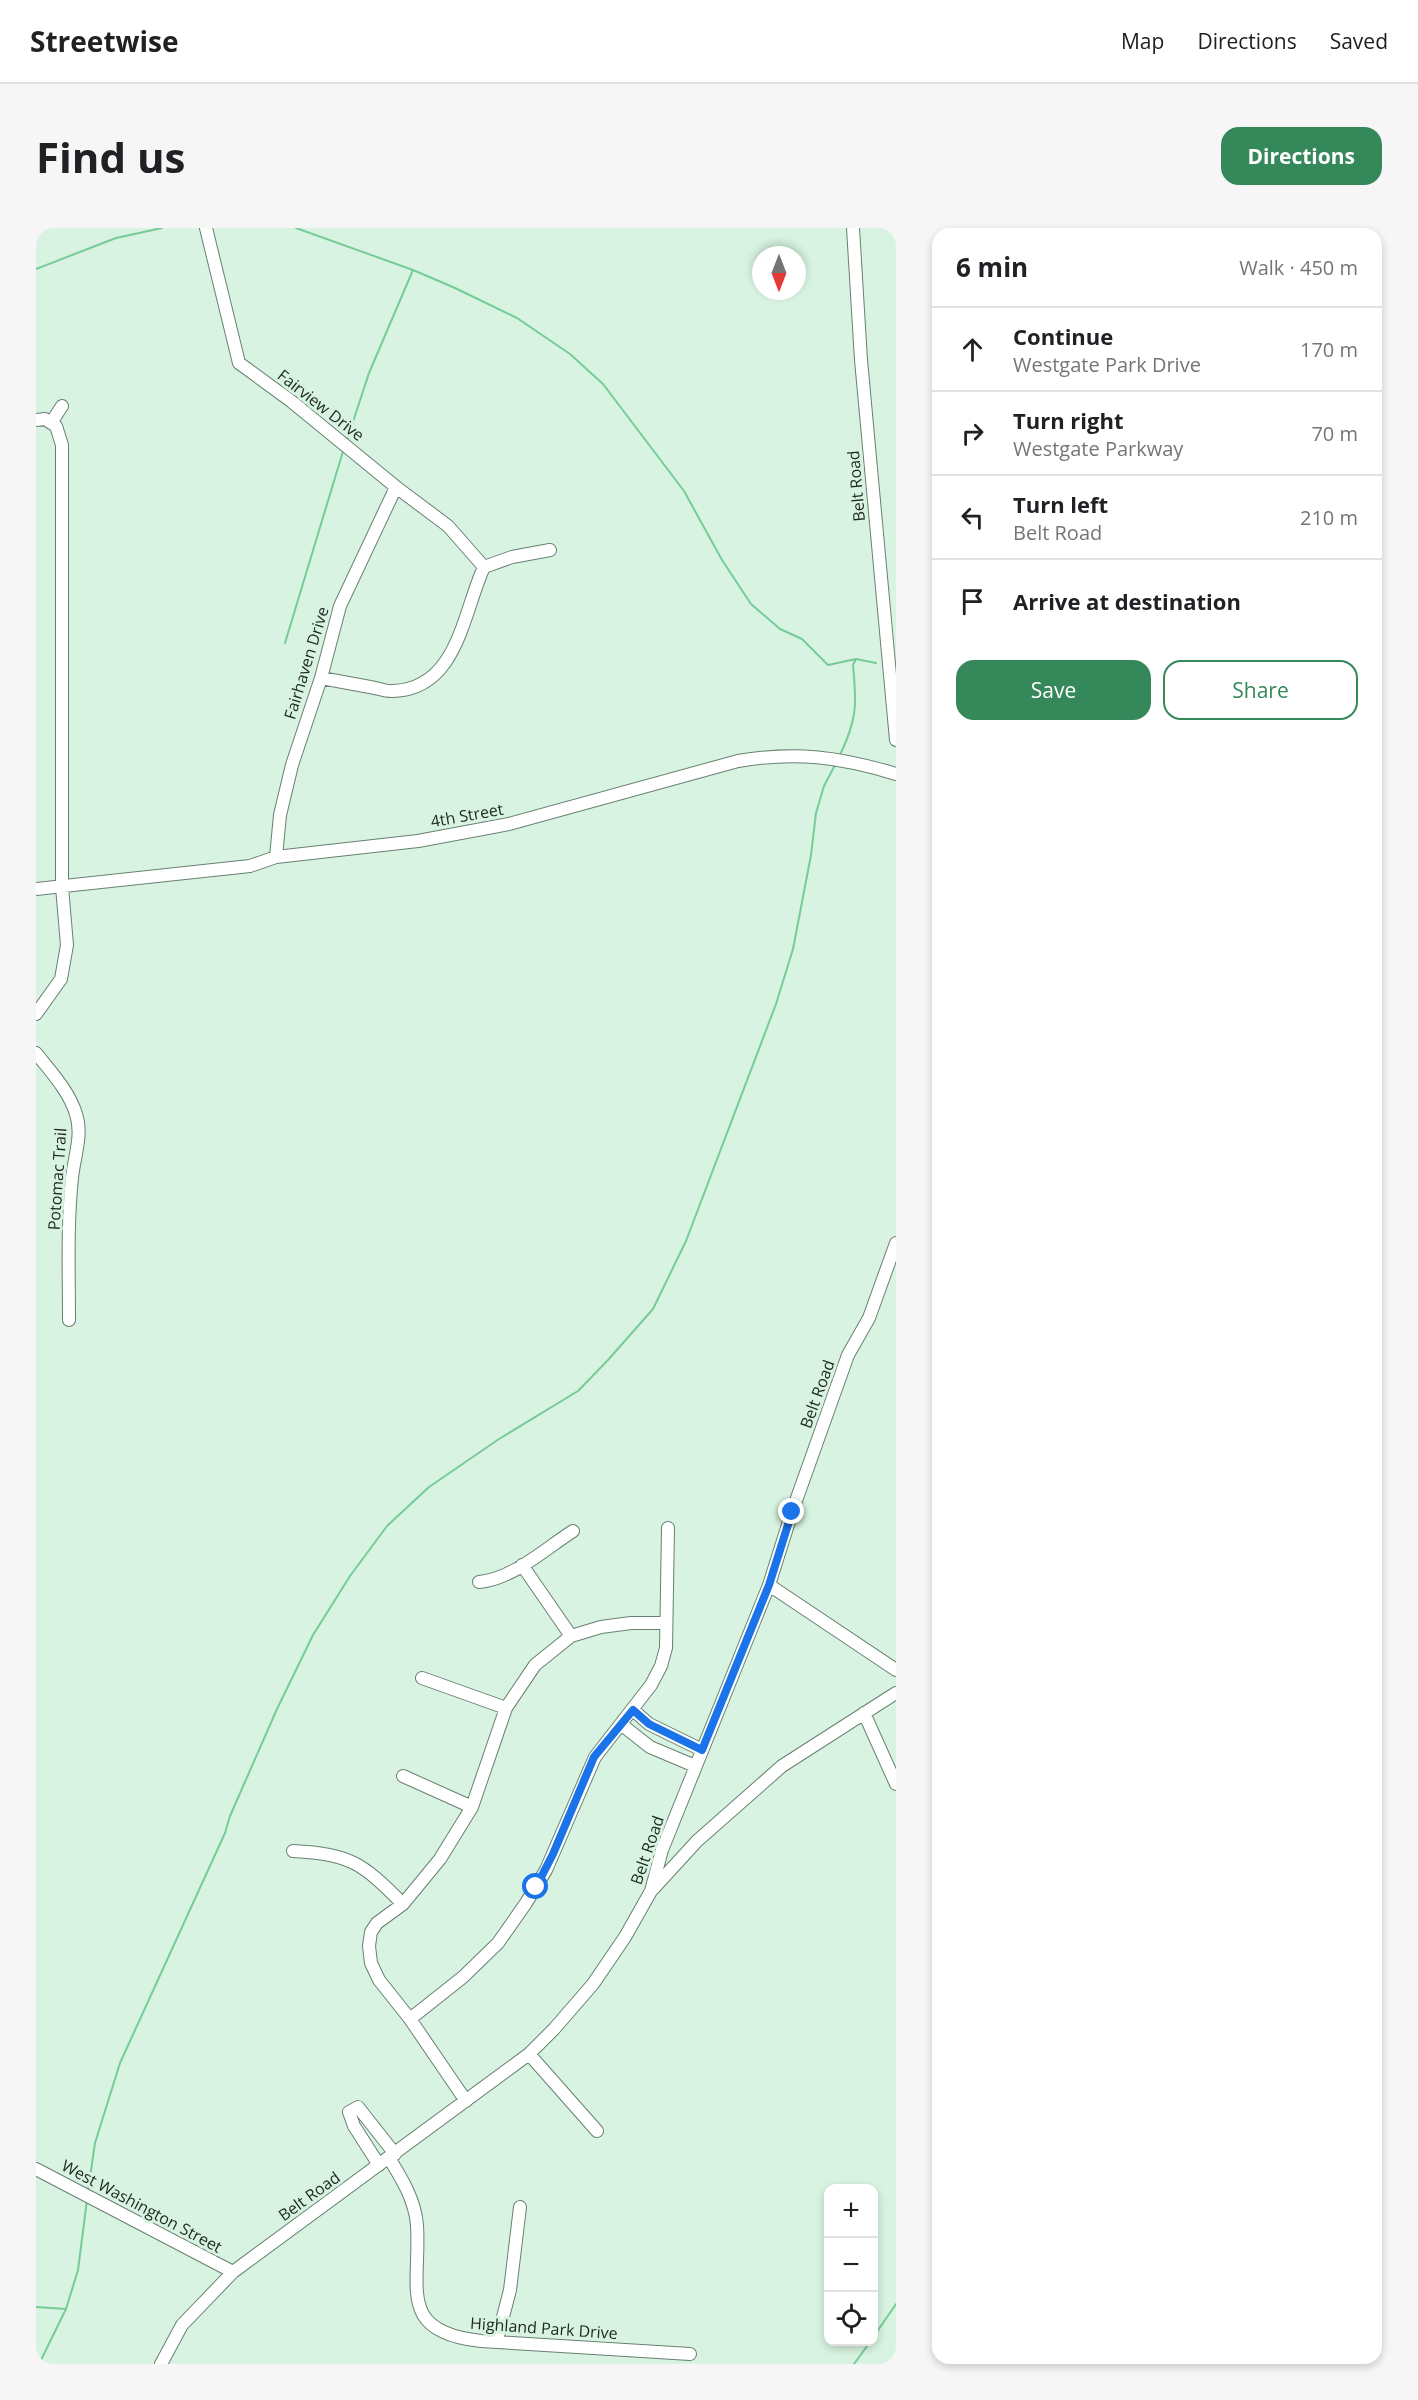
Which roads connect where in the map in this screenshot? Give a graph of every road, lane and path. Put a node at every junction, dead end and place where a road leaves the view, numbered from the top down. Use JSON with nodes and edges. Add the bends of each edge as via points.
{"nodes":[{"id":1,"x":206,"y":228,"type":"edge"},
{"id":2,"x":853,"y":228,"type":"edge"},
{"id":3,"x":62,"y":406,"type":"dead end"},
{"id":4,"x":36,"y":420,"type":"edge"},
{"id":5,"x":51,"y":423,"type":"junction"},
{"id":6,"x":396,"y":487,"type":"junction"},
{"id":7,"x":550,"y":550,"type":"dead end"},
{"id":8,"x":484,"y":567,"type":"junction"},
{"id":9,"x":321,"y":678,"type":"junction"},
{"id":10,"x":896,"y":740,"type":"edge"},
{"id":11,"x":896,"y":774,"type":"edge"},
{"id":12,"x":276,"y":857,"type":"junction"},
{"id":13,"x":62,"y":887,"type":"junction"},
{"id":14,"x":36,"y":889,"type":"edge"},
{"id":15,"x":36,"y":1014,"type":"edge"},
{"id":16,"x":36,"y":1053,"type":"edge"},
{"id":17,"x":896,"y":1243,"type":"edge"},
{"id":18,"x":69,"y":1320,"type":"dead end"},
{"id":19,"x":668,"y":1528,"type":"dead end"},
{"id":20,"x":573,"y":1531,"type":"dead end"},
{"id":21,"x":522,"y":1565,"type":"junction"},
{"id":22,"x":479,"y":1582,"type":"dead end"},
{"id":23,"x":769,"y":1585,"type":"junction"},
{"id":24,"x":666,"y":1623,"type":"junction"},
{"id":25,"x":571,"y":1636,"type":"junction"},
{"id":26,"x":896,"y":1670,"type":"edge"},
{"id":27,"x":422,"y":1678,"type":"dead end"},
{"id":28,"x":896,"y":1693,"type":"edge"},
{"id":29,"x":506,"y":1708,"type":"junction"},
{"id":30,"x":633,"y":1710,"type":"junction"},
{"id":31,"x":864,"y":1713,"type":"junction"},
{"id":32,"x":621,"y":1725,"type":"junction"},
{"id":33,"x":702,"y":1750,"type":"junction"},
{"id":34,"x":695,"y":1766,"type":"junction"},
{"id":35,"x":403,"y":1776,"type":"dead end"},
{"id":36,"x":896,"y":1784,"type":"edge"},
{"id":37,"x":472,"y":1808,"type":"junction"},
{"id":38,"x":293,"y":1851,"type":"dead end"},
{"id":39,"x":651,"y":1892,"type":"junction"},
{"id":40,"x":403,"y":1904,"type":"junction"},
{"id":41,"x":410,"y":2019,"type":"junction"},
{"id":42,"x":529,"y":2054,"type":"junction"},
{"id":43,"x":466,"y":2101,"type":"junction"},
{"id":44,"x":597,"y":2131,"type":"dead end"},
{"id":45,"x":388,"y":2159,"type":"junction"},
{"id":46,"x":36,"y":2169,"type":"edge"},
{"id":47,"x":520,"y":2207,"type":"dead end"},
{"id":48,"x":233,"y":2272,"type":"junction"},
{"id":49,"x":497,"y":2340,"type":"junction"},
{"id":50,"x":690,"y":2354,"type":"dead end"},
{"id":51,"x":162,"y":2364,"type":"edge"}],
"edges":[{"from":1,"to":6,"type":"street","name":"Fairview Drive","via":[[239,363]]},
{"from":2,"to":10,"type":"street","name":"Belt Road","via":[[861,360]]},
{"from":3,"to":5,"type":"street"},
{"from":4,"to":5,"type":"street"},
{"from":5,"to":13,"type":"street","via":[[56,426],[62,444]]},
{"from":6,"to":8,"type":"street","name":"Fairview Drive","via":[[448,526]]},
{"from":6,"to":9,"type":"street","name":"Fairhaven Drive","via":[[340,606]]},
{"from":7,"to":8,"type":"street"},
{"from":8,"to":9,"type":"street","via":[[451,654],[429,680],[392,692]]},
{"from":9,"to":12,"type":"street","name":"Fairhaven Drive","via":[[292,765],[280,815]]},
{"from":11,"to":12,"type":"street","name":"4th Street","via":[[860,763],[772,755],[509,824],[418,841]]},
{"from":12,"to":13,"type":"street","name":"4th Street","via":[[250,866]]},
{"from":13,"to":14,"type":"street","name":"4th Street"},
{"from":13,"to":15,"type":"street","via":[[67,945],[61,979]]},
{"from":16,"to":18,"type":"street","name":"Potomac Trail","via":[[69,1095],[77,1115],[79,1135],[69,1227]]},
{"from":17,"to":23,"type":"street","name":"Belt Road","via":[[868,1318],[849,1354]]},
{"from":19,"to":24,"type":"street"},
{"from":20,"to":21,"type":"street"},
{"from":21,"to":22,"type":"street","via":[[491,1581]]},
{"from":21,"to":25,"type":"street"},
{"from":23,"to":26,"type":"street"},
{"from":23,"to":33,"type":"street","name":"Belt Road"},
{"from":24,"to":25,"type":"street","via":[[601,1627]]},
{"from":24,"to":30,"type":"street","via":[[661,1666]]},
{"from":25,"to":29,"type":"street","via":[[535,1665]]},
{"from":27,"to":29,"type":"street"},
{"from":28,"to":31,"type":"street"},
{"from":29,"to":37,"type":"street"},
{"from":30,"to":32,"type":"street"},
{"from":30,"to":33,"type":"street","via":[[649,1724]]},
{"from":31,"to":36,"type":"street"},
{"from":31,"to":39,"type":"street","via":[[782,1766],[697,1841]]},
{"from":32,"to":34,"type":"street","via":[[650,1747]]},
{"from":32,"to":41,"type":"street","via":[[594,1757],[546,1870],[498,1943]]},
{"from":33,"to":34,"type":"street","name":"Belt Road"},
{"from":34,"to":39,"type":"street","name":"Belt Road"},
{"from":35,"to":37,"type":"street"},
{"from":37,"to":40,"type":"street","via":[[440,1858]]},
{"from":38,"to":40,"type":"street","via":[[327,1852],[353,1860]]},
{"from":39,"to":42,"type":"street","name":"Belt Road","via":[[593,1984]]},
{"from":40,"to":41,"type":"street","via":[[377,1923],[369,1946],[379,1980]]},
{"from":41,"to":43,"type":"street"},
{"from":42,"to":43,"type":"street","name":"Belt Road"},
{"from":42,"to":44,"type":"street"},
{"from":43,"to":45,"type":"street","name":"Belt Road"},
{"from":45,"to":48,"type":"street","name":"Belt Road"},
{"from":45,"to":49,"type":"street","name":"Highland Park Drive","via":[[410,2194],[415,2213],[416,2294],[421,2308],[442,2333],[457,2338]]},
{"from":46,"to":48,"type":"street","name":"West Washington Street"},
{"from":47,"to":49,"type":"street","via":[[510,2290]]},
{"from":48,"to":51,"type":"street","name":"Belt Road","via":[[182,2325]]},
{"from":49,"to":50,"type":"street","name":"Highland Park Drive"}]}
